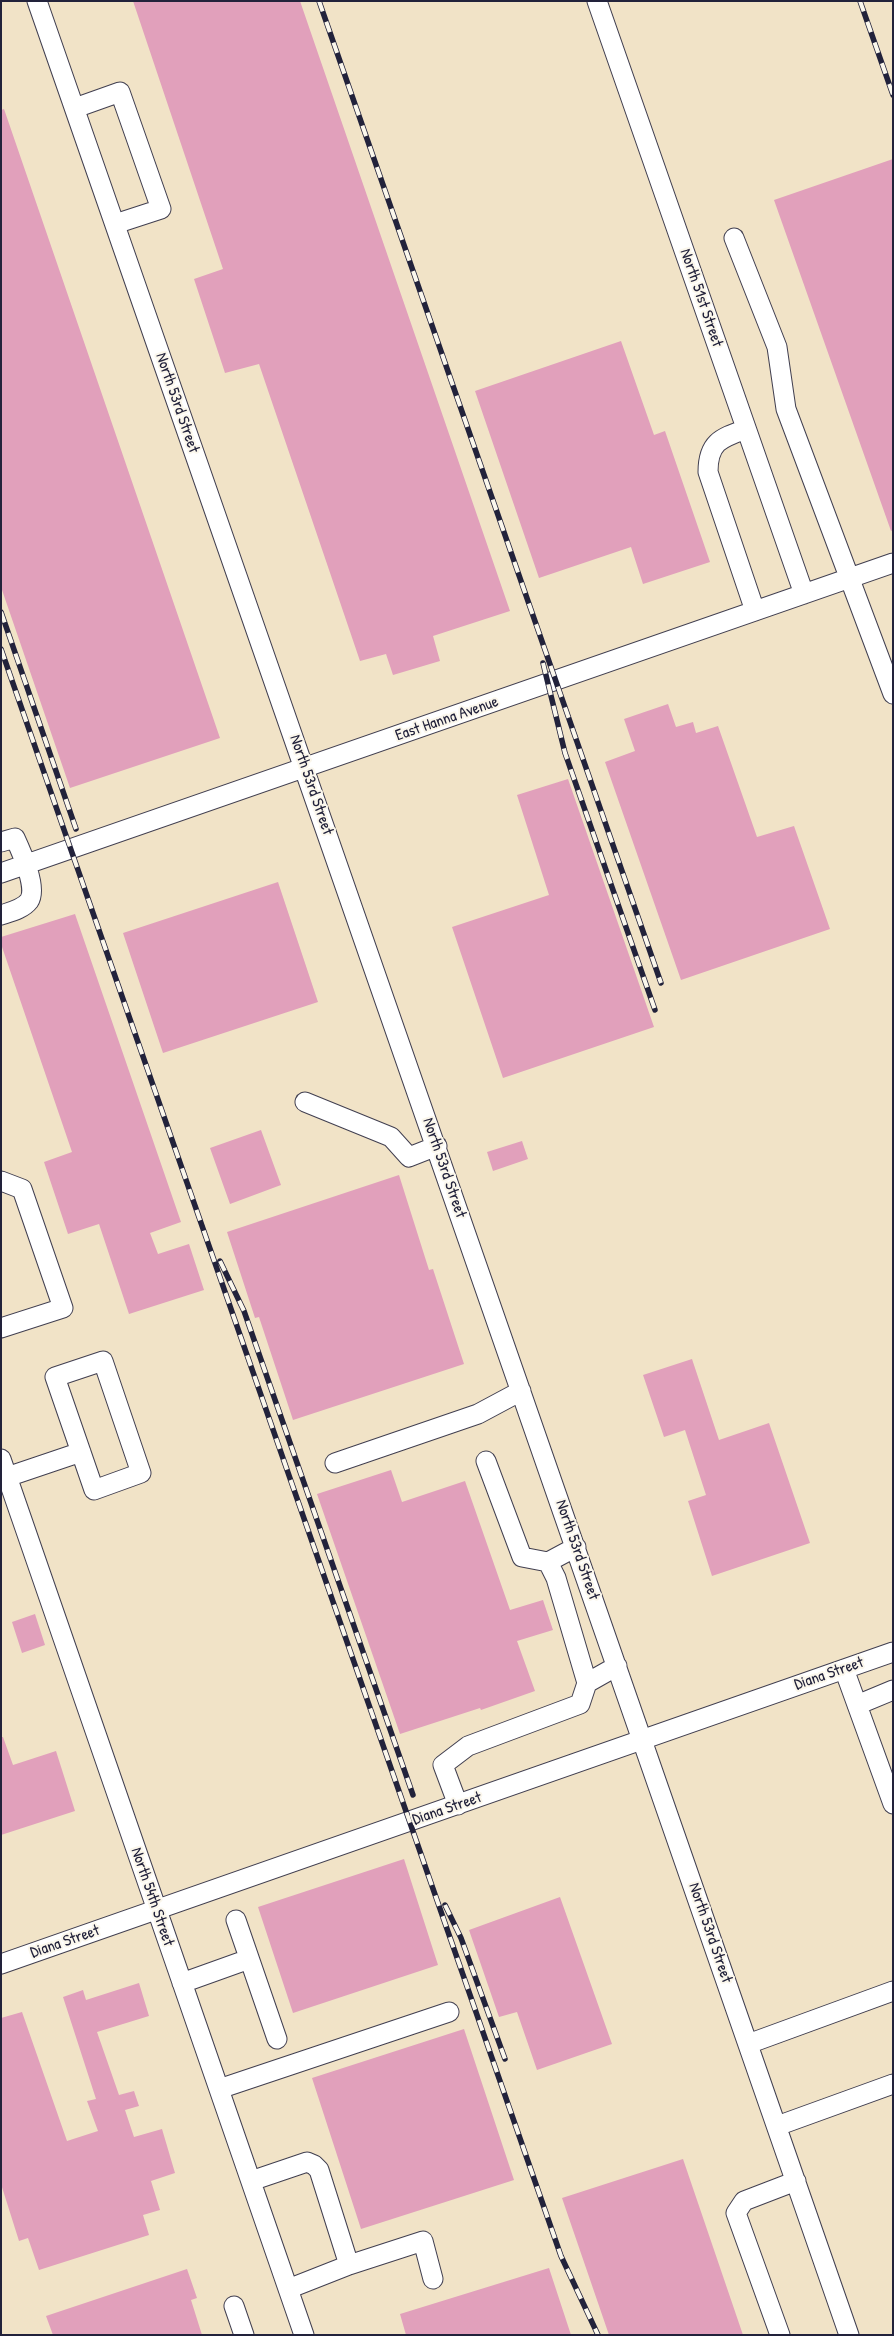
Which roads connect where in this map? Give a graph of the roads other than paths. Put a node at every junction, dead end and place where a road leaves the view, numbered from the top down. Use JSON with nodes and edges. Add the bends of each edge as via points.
{"nodes":[{"id":1,"x":37,"y":1,"type":"edge"},
{"id":2,"x":597,"y":1,"type":"edge"},
{"id":3,"x":74,"y":108,"type":"junction"},
{"id":4,"x":115,"y":224,"type":"junction"},
{"id":5,"x":734,"y":238,"type":"dead end"},
{"id":6,"x":746,"y":429,"type":"junction"},
{"id":7,"x":893,"y":563,"type":"edge"},
{"id":8,"x":850,"y":578,"type":"junction"},
{"id":9,"x":804,"y":594,"type":"junction"},
{"id":10,"x":755,"y":611,"type":"junction"},
{"id":11,"x":893,"y":694,"type":"edge"},
{"id":12,"x":305,"y":768,"type":"junction"},
{"id":13,"x":1,"y":842,"type":"edge"},
{"id":14,"x":26,"y":864,"type":"junction"},
{"id":15,"x":1,"y":873,"type":"edge"},
{"id":16,"x":1,"y":915,"type":"edge"},
{"id":17,"x":305,"y":1102,"type":"dead end"},
{"id":18,"x":437,"y":1146,"type":"junction"},
{"id":19,"x":1,"y":1181,"type":"edge"},
{"id":20,"x":1,"y":1328,"type":"edge"},
{"id":21,"x":521,"y":1391,"type":"junction"},
{"id":22,"x":81,"y":1452,"type":"junction"},
{"id":23,"x":1,"y":1459,"type":"edge"},
{"id":24,"x":486,"y":1462,"type":"dead end"},
{"id":25,"x":335,"y":1463,"type":"dead end"},
{"id":26,"x":7,"y":1477,"type":"junction"},
{"id":27,"x":576,"y":1547,"type":"junction"},
{"id":28,"x":548,"y":1562,"type":"junction"},
{"id":29,"x":893,"y":1652,"type":"edge"},
{"id":30,"x":617,"y":1666,"type":"junction"},
{"id":31,"x":844,"y":1669,"type":"junction"},
{"id":32,"x":587,"y":1683,"type":"junction"},
{"id":33,"x":893,"y":1690,"type":"edge"},
{"id":34,"x":857,"y":1705,"type":"junction"},
{"id":35,"x":642,"y":1740,"type":"junction"},
{"id":36,"x":893,"y":1804,"type":"edge"},
{"id":37,"x":458,"y":1805,"type":"junction"},
{"id":38,"x":157,"y":1911,"type":"junction"},
{"id":39,"x":236,"y":1920,"type":"dead end"},
{"id":40,"x":249,"y":1959,"type":"junction"},
{"id":41,"x":1,"y":1964,"type":"edge"},
{"id":42,"x":182,"y":1983,"type":"junction"},
{"id":43,"x":893,"y":1991,"type":"edge"},
{"id":44,"x":449,"y":2012,"type":"dead end"},
{"id":45,"x":277,"y":2039,"type":"dead end"},
{"id":46,"x":748,"y":2044,"type":"junction"},
{"id":47,"x":893,"y":2084,"type":"edge"},
{"id":48,"x":219,"y":2089,"type":"junction"},
{"id":49,"x":777,"y":2126,"type":"junction"},
{"id":50,"x":251,"y":2181,"type":"junction"},
{"id":51,"x":796,"y":2181,"type":"junction"},
{"id":52,"x":350,"y":2265,"type":"junction"},
{"id":53,"x":433,"y":2279,"type":"dead end"},
{"id":54,"x":288,"y":2289,"type":"junction"},
{"id":55,"x":234,"y":2306,"type":"dead end"},
{"id":56,"x":244,"y":2335,"type":"edge"},
{"id":57,"x":304,"y":2335,"type":"edge"},
{"id":58,"x":780,"y":2335,"type":"edge"},
{"id":59,"x":850,"y":2335,"type":"edge"}],
"edges":[{"from":1,"to":3,"type":"street","name":"North 53rd Street"},
{"from":2,"to":6,"type":"street","name":"North 51st Street"},
{"from":3,"to":4,"type":"street","name":"North 53rd Street"},
{"from":3,"to":4,"type":"street","via":[[120,92],[155,191],[161,209]]},
{"from":4,"to":12,"type":"street","name":"North 53rd Street"},
{"from":5,"to":8,"type":"street","via":[[777,347],[786,409]]},
{"from":6,"to":9,"type":"street","name":"North 51st Street"},
{"from":6,"to":10,"type":"street","via":[[714,445],[708,458],[708,472]]},
{"from":7,"to":8,"type":"street","name":"East Hanna Avenue"},
{"from":8,"to":9,"type":"street","name":"East Hanna Avenue"},
{"from":8,"to":11,"type":"street"},
{"from":9,"to":10,"type":"street","name":"East Hanna Avenue"},
{"from":10,"to":12,"type":"street","name":"East Hanna Avenue"},
{"from":12,"to":14,"type":"street","name":"East Hanna Avenue"},
{"from":12,"to":18,"type":"street","name":"North 53rd Street"},
{"from":13,"to":14,"type":"street","via":[[15,838]]},
{"from":14,"to":15,"type":"street","name":"East Hanna Avenue"},
{"from":14,"to":16,"type":"street","via":[[32,892],[29,901],[19,909]]},
{"from":17,"to":18,"type":"street","via":[[391,1137],[409,1157]]},
{"from":18,"to":21,"type":"street","name":"North 53rd Street"},
{"from":19,"to":20,"type":"street","via":[[22,1189],[63,1308]]},
{"from":21,"to":25,"type":"street","via":[[478,1414]]},
{"from":21,"to":27,"type":"street","name":"North 53rd Street"},
{"from":22,"to":22,"type":"street","via":[[55,1377],[103,1361],[141,1473],[94,1490]]},
{"from":22,"to":26,"type":"street"},
{"from":23,"to":26,"type":"street","name":"North 54th Street"},
{"from":24,"to":28,"type":"street","via":[[522,1557]]},
{"from":26,"to":38,"type":"street","name":"North 54th Street"},
{"from":27,"to":28,"type":"street"},
{"from":27,"to":30,"type":"street","name":"North 53rd Street"},
{"from":28,"to":32,"type":"street","via":[[556,1578]]},
{"from":29,"to":31,"type":"street","name":"Diana Street"},
{"from":30,"to":32,"type":"street"},
{"from":30,"to":35,"type":"street","name":"North 53rd Street"},
{"from":31,"to":34,"type":"street"},
{"from":31,"to":35,"type":"street","name":"Diana Street"},
{"from":32,"to":37,"type":"street","via":[[580,1704],[468,1746],[443,1765]]},
{"from":33,"to":34,"type":"street"},
{"from":34,"to":36,"type":"street"},
{"from":35,"to":37,"type":"street","name":"Diana Street"},
{"from":35,"to":46,"type":"street","name":"North 53rd Street"},
{"from":37,"to":38,"type":"street","name":"Diana Street"},
{"from":38,"to":41,"type":"street","name":"Diana Street"},
{"from":38,"to":42,"type":"street","name":"North 54th Street"},
{"from":39,"to":40,"type":"street"},
{"from":40,"to":42,"type":"street"},
{"from":40,"to":45,"type":"street"},
{"from":42,"to":48,"type":"street","name":"North 54th Street"},
{"from":43,"to":46,"type":"street"},
{"from":44,"to":48,"type":"street"},
{"from":46,"to":49,"type":"street","name":"North 53rd Street"},
{"from":47,"to":49,"type":"street"},
{"from":48,"to":50,"type":"street","name":"North 54th Street"},
{"from":49,"to":51,"type":"street","name":"North 53rd Street"},
{"from":50,"to":52,"type":"street","via":[[307,2162],[314,2165]]},
{"from":50,"to":54,"type":"street","name":"North 54th Street"},
{"from":51,"to":58,"type":"street","via":[[744,2201],[736,2213]]},
{"from":51,"to":59,"type":"street","name":"North 53rd Street"},
{"from":52,"to":53,"type":"street","via":[[423,2241]]},
{"from":52,"to":54,"type":"street"},
{"from":54,"to":57,"type":"street","name":"North 54th Street"},
{"from":55,"to":56,"type":"street"}]}
